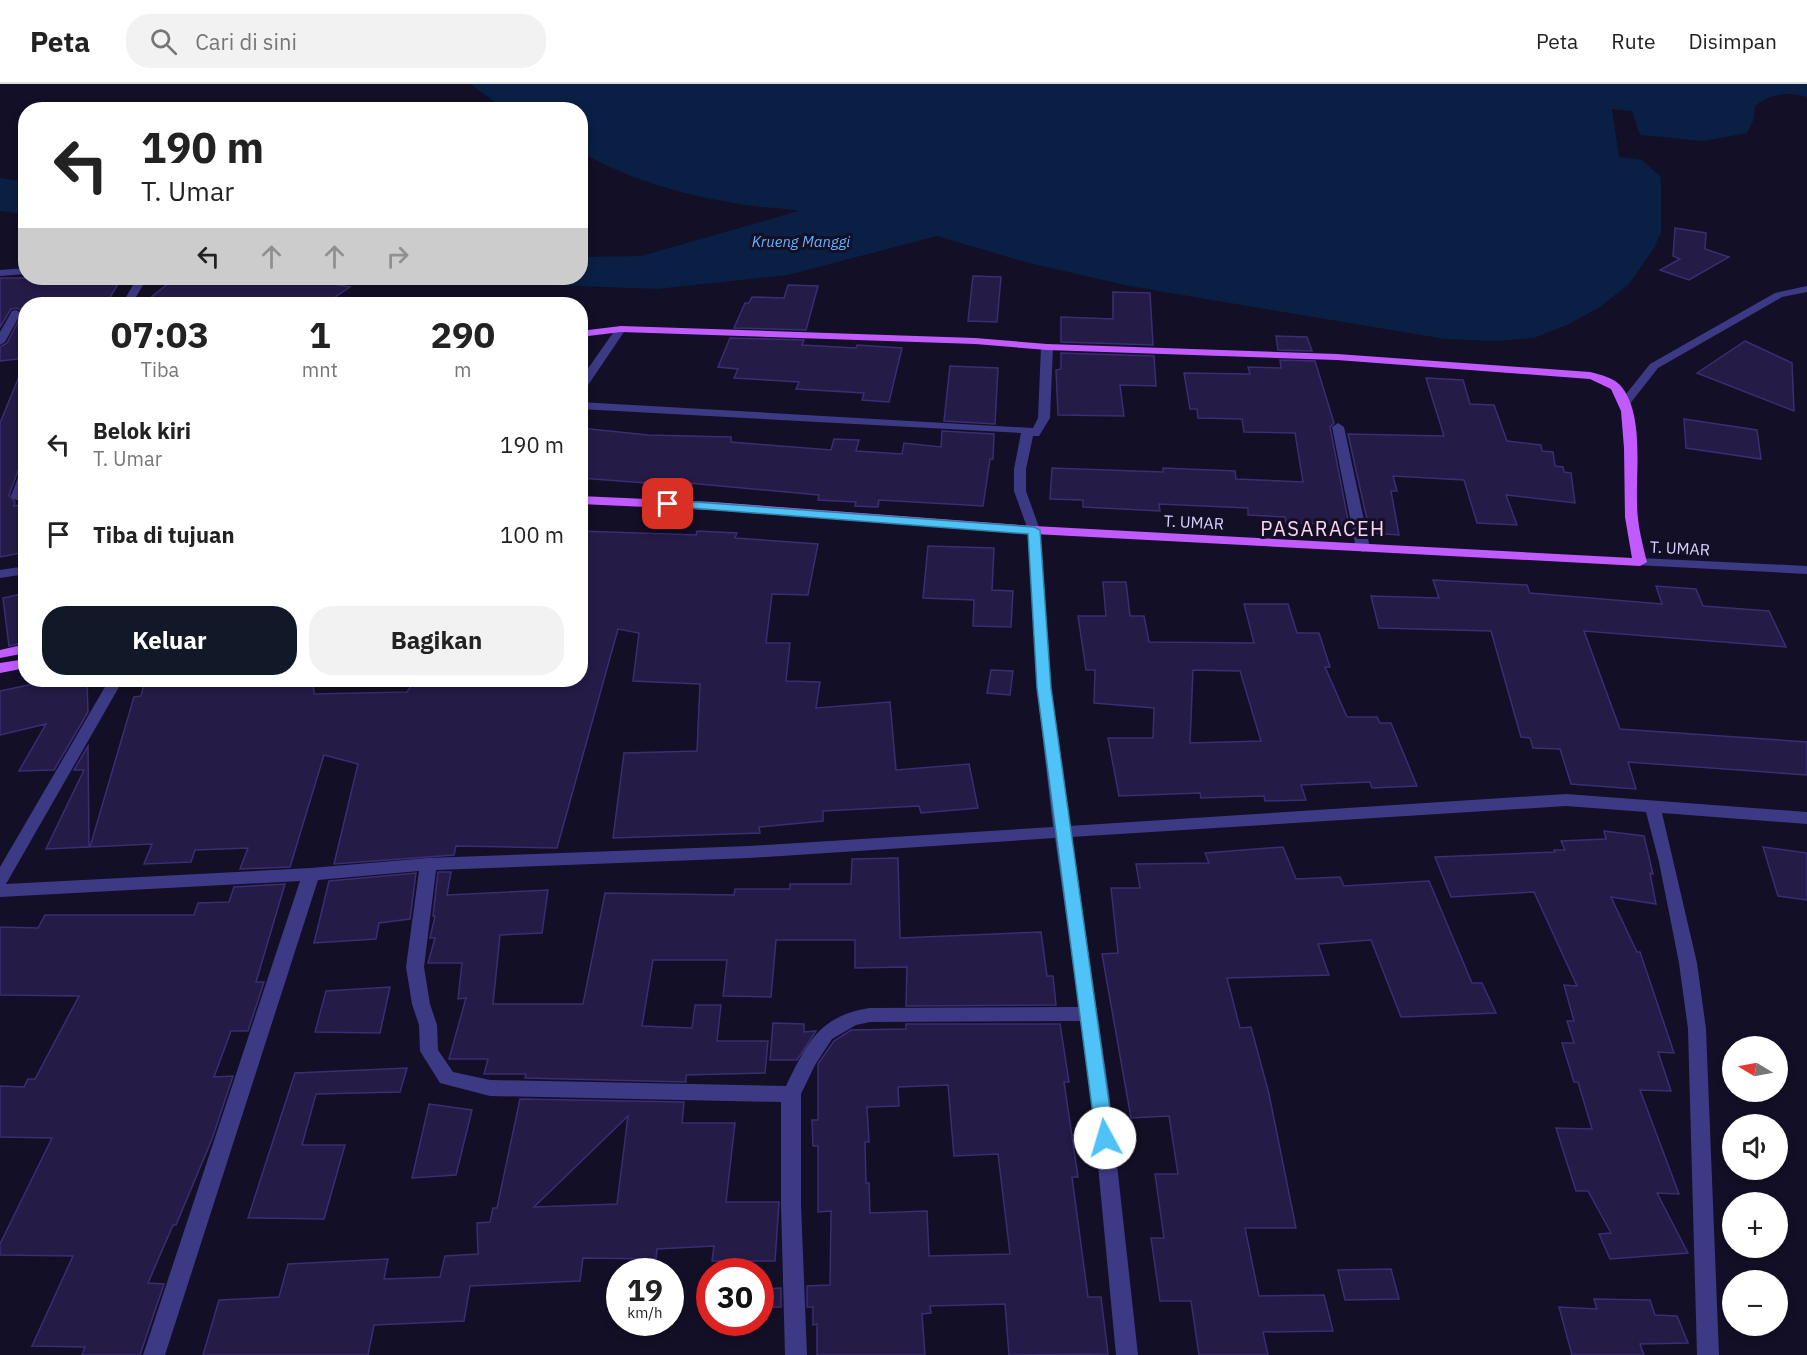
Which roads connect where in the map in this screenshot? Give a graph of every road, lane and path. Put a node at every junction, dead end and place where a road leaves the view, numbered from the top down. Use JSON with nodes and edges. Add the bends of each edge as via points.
{"nodes":[{"id":1,"x":18,"y":272,"type":"edge"},
{"id":2,"x":0,"y":273,"type":"edge"},
{"id":3,"x":1807,"y":288,"type":"edge"},
{"id":4,"x":16,"y":313,"type":"dead end"},
{"id":5,"x":621,"y":329,"type":"junction"},
{"id":6,"x":588,"y":333,"type":"edge"},
{"id":7,"x":0,"y":342,"type":"edge"},
{"id":8,"x":1047,"y":347,"type":"junction"},
{"id":9,"x":588,"y":377,"type":"edge"},
{"id":10,"x":1625,"y":403,"type":"junction"},
{"id":11,"x":588,"y":405,"type":"edge"},
{"id":12,"x":1338,"y":427,"type":"dead end"},
{"id":13,"x":1028,"y":430,"type":"junction"},
{"id":14,"x":588,"y":500,"type":"edge"},
{"id":15,"x":1034,"y":530,"type":"junction"},
{"id":16,"x":1363,"y":548,"type":"junction"},
{"id":17,"x":1640,"y":562,"type":"junction"},
{"id":18,"x":1807,"y":570,"type":"edge"},
{"id":19,"x":18,"y":571,"type":"edge"},
{"id":20,"x":0,"y":574,"type":"edge"},
{"id":21,"x":18,"y":650,"type":"edge"},
{"id":22,"x":0,"y":654,"type":"edge"},
{"id":23,"x":18,"y":665,"type":"edge"},
{"id":24,"x":0,"y":668,"type":"edge"},
{"id":25,"x":112,"y":687,"type":"edge"},
{"id":26,"x":1652,"y":806,"type":"junction"},
{"id":27,"x":1807,"y":818,"type":"edge"},
{"id":28,"x":1062,"y":831,"type":"junction"},
{"id":29,"x":428,"y":864,"type":"junction"},
{"id":30,"x":311,"y":874,"type":"junction"},
{"id":31,"x":0,"y":880,"type":"edge"},
{"id":32,"x":0,"y":891,"type":"edge"},
{"id":33,"x":1089,"y":1014,"type":"junction"},
{"id":34,"x":791,"y":1094,"type":"junction"},
{"id":35,"x":154,"y":1355,"type":"edge"},
{"id":36,"x":796,"y":1355,"type":"edge"},
{"id":37,"x":1127,"y":1355,"type":"edge"},
{"id":38,"x":1708,"y":1355,"type":"edge"}],
"edges":[{"from":1,"to":2,"type":"street"},
{"from":3,"to":10,"type":"street","via":[[1779,295],[1654,366]]},
{"from":4,"to":7,"type":"street"},
{"from":5,"to":6,"type":"main road"},
{"from":5,"to":8,"type":"main road"},
{"from":5,"to":9,"type":"street"},
{"from":8,"to":10,"type":"main road","via":[[1337,357],[1563,372],[1609,382],[1622,394]]},
{"from":8,"to":13,"type":"street","via":[[1044,418],[1035,433]]},
{"from":10,"to":17,"type":"main road","via":[[1629,413],[1631,518]]},
{"from":11,"to":13,"type":"street"},
{"from":12,"to":16,"type":"street"},
{"from":13,"to":15,"type":"street","via":[[1020,491]]},
{"from":14,"to":15,"type":"main road","name":"T. UMAR"},
{"from":15,"to":16,"type":"main road","name":"T. UMAR"},
{"from":15,"to":28,"type":"street","via":[[1044,688]]},
{"from":16,"to":17,"type":"main road","name":"T. UMAR"},
{"from":17,"to":18,"type":"street","name":"T. UMAR"},
{"from":19,"to":20,"type":"street"},
{"from":21,"to":22,"type":"main road"},
{"from":23,"to":24,"type":"main road"},
{"from":25,"to":31,"type":"street"},
{"from":26,"to":27,"type":"street"},
{"from":26,"to":28,"type":"street","via":[[1579,799]]},
{"from":26,"to":38,"type":"street","via":[[1667,862],[1697,1029]]},
{"from":28,"to":29,"type":"street","via":[[748,852]]},
{"from":28,"to":33,"type":"street"},
{"from":29,"to":30,"type":"street"},
{"from":29,"to":34,"type":"street","via":[[415,967],[428,1025],[429,1052],[447,1078],[489,1088]]},
{"from":30,"to":32,"type":"street"},
{"from":30,"to":35,"type":"street"},
{"from":33,"to":34,"type":"street","via":[[852,1018],[826,1034],[816,1046]]},
{"from":33,"to":37,"type":"street"},
{"from":34,"to":36,"type":"street"}]}
